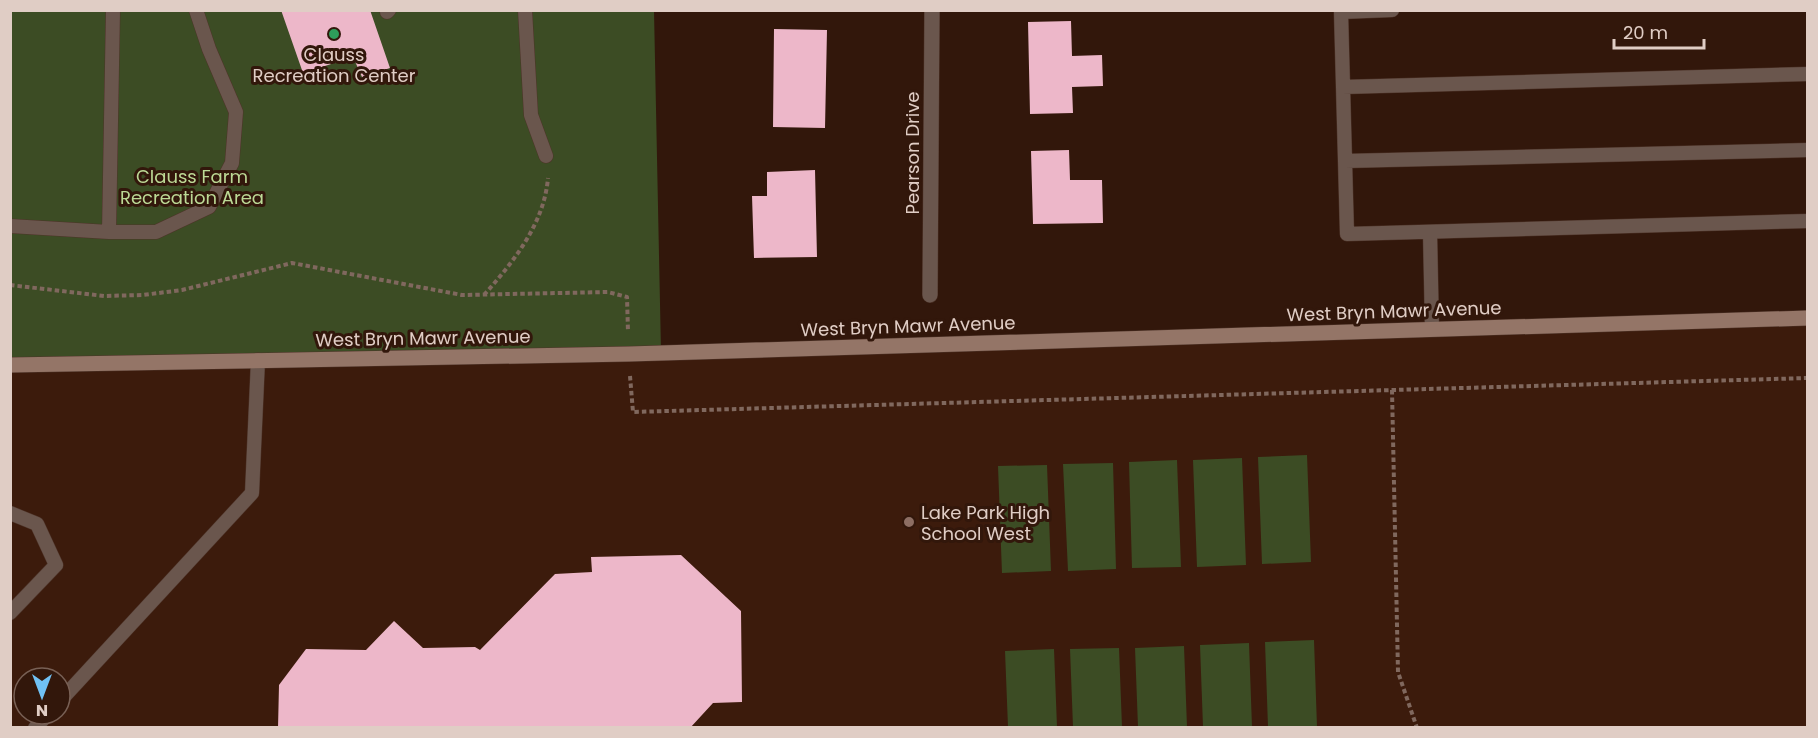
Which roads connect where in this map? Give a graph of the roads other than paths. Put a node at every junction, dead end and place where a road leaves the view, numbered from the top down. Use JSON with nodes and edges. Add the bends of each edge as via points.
{"nodes":[{"id":1,"x":113,"y":10,"type":"edge"},
{"id":2,"x":196,"y":10,"type":"edge"},
{"id":3,"x":525,"y":10,"type":"edge"},
{"id":4,"x":932,"y":10,"type":"edge"},
{"id":5,"x":1392,"y":10,"type":"edge"},
{"id":6,"x":1341,"y":12,"type":"edge"},
{"id":7,"x":1808,"y":74,"type":"edge"},
{"id":8,"x":1343,"y":87,"type":"junction"},
{"id":9,"x":1808,"y":150,"type":"edge"},
{"id":10,"x":546,"y":156,"type":"road end"},
{"id":11,"x":1346,"y":161,"type":"junction"},
{"id":12,"x":1808,"y":221,"type":"edge"},
{"id":13,"x":10,"y":226,"type":"edge"},
{"id":14,"x":109,"y":232,"type":"junction"},
{"id":15,"x":1430,"y":232,"type":"junction"},
{"id":16,"x":930,"y":295,"type":"dead end"},
{"id":17,"x":1808,"y":318,"type":"edge"},
{"id":18,"x":1432,"y":329,"type":"junction"},
{"id":19,"x":258,"y":360,"type":"junction"},
{"id":20,"x":10,"y":365,"type":"edge"},
{"id":21,"x":10,"y":513,"type":"edge"},
{"id":22,"x":10,"y":613,"type":"edge"},
{"id":23,"x":72,"y":688,"type":"edge"}],
"edges":[{"from":1,"to":14,"type":"lane"},
{"from":2,"to":14,"type":"lane","via":[[236,112],[232,163],[208,207],[156,232]]},
{"from":3,"to":10,"type":"lane","via":[[531,114]]},
{"from":4,"to":16,"type":"street","name":"Pearson Drive"},
{"from":5,"to":6,"type":"lane"},
{"from":6,"to":8,"type":"lane"},
{"from":7,"to":8,"type":"lane"},
{"from":8,"to":11,"type":"lane"},
{"from":9,"to":11,"type":"lane"},
{"from":11,"to":15,"type":"lane","via":[[1347,234]]},
{"from":12,"to":15,"type":"lane"},
{"from":13,"to":14,"type":"lane"},
{"from":15,"to":18,"type":"lane"},
{"from":17,"to":18,"type":"street","name":"West Bryn Mawr Avenue"},
{"from":18,"to":19,"type":"street","name":"West Bryn Mawr Avenue","via":[[629,354]]},
{"from":19,"to":20,"type":"street","name":"West Bryn Mawr Avenue"},
{"from":19,"to":23,"type":"lane","via":[[252,494]]},
{"from":21,"to":22,"type":"lane","via":[[37,524],[56,565]]}]}
